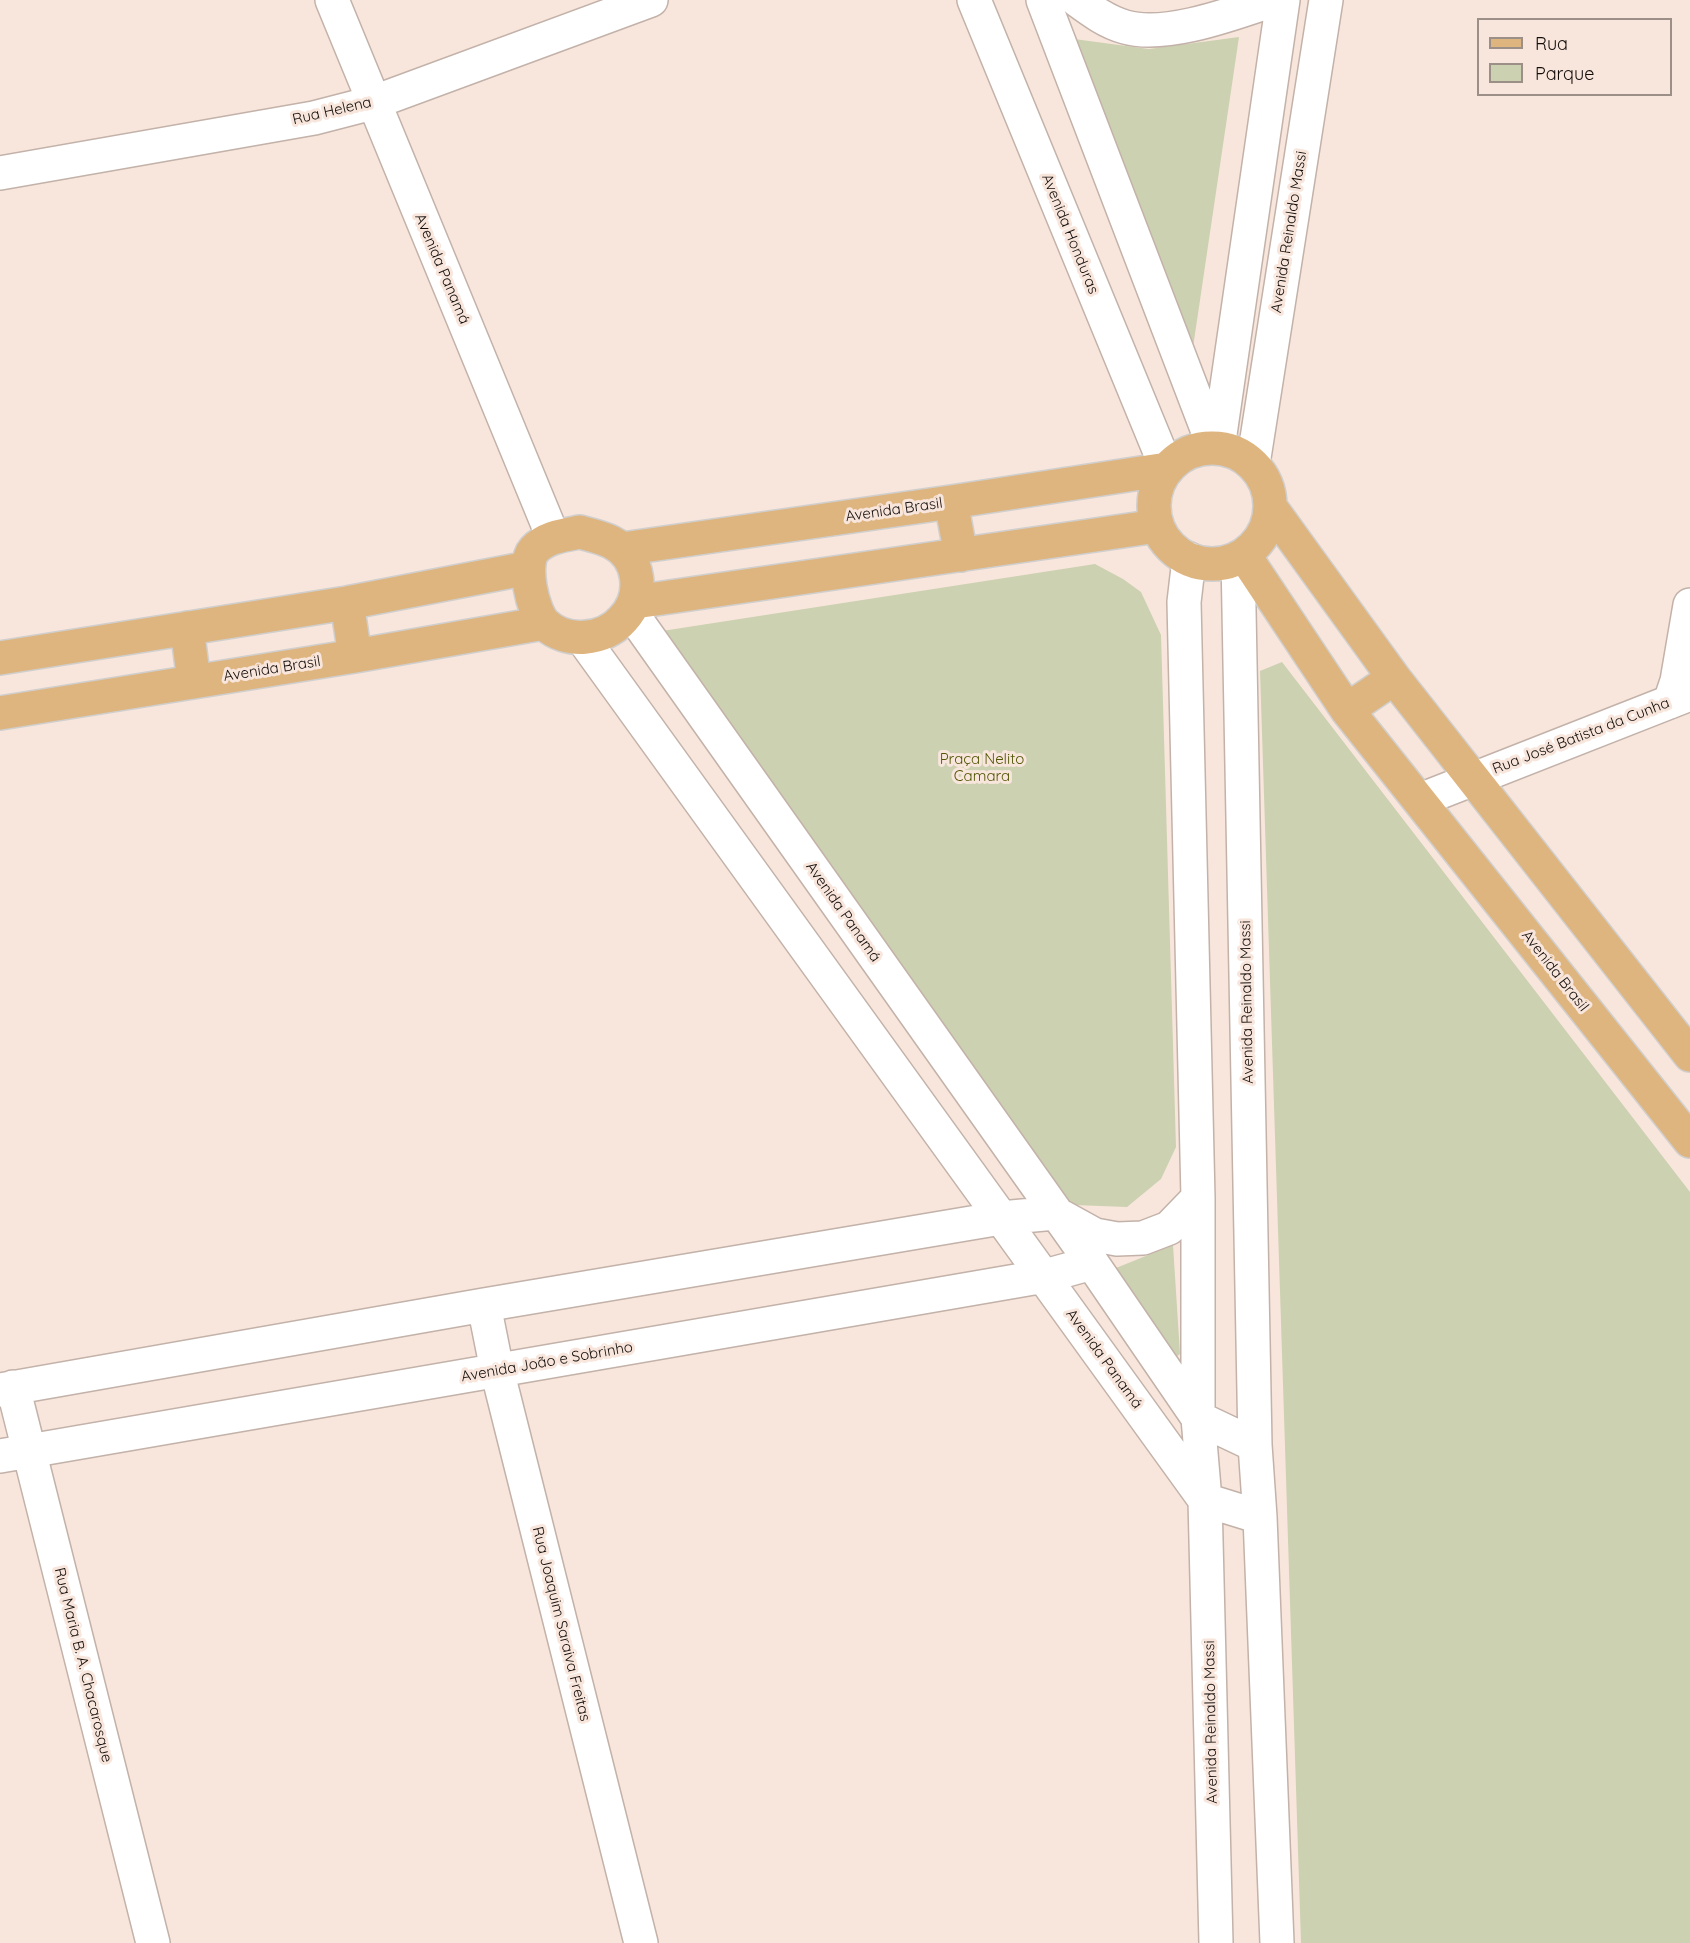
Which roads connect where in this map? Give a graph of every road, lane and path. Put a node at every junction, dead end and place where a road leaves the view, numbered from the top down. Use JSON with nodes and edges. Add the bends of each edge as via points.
{"nodes":[{"id":1,"x":332,"y":0,"type":"edge"},
{"id":2,"x":651,"y":0,"type":"edge"},
{"id":3,"x":974,"y":0,"type":"edge"},
{"id":4,"x":1043,"y":0,"type":"edge"},
{"id":5,"x":1077,"y":0,"type":"edge"},
{"id":6,"x":1273,"y":0,"type":"edge"},
{"id":7,"x":1283,"y":0,"type":"edge"},
{"id":8,"x":1326,"y":0,"type":"edge"},
{"id":9,"x":372,"y":103,"type":"junction"},
{"id":10,"x":0,"y":173,"type":"edge"},
{"id":11,"x":1216,"y":447,"type":"junction"},
{"id":12,"x":1253,"y":464,"type":"junction"},
{"id":13,"x":1167,"y":469,"type":"junction"},
{"id":14,"x":951,"y":502,"type":"junction"},
{"id":15,"x":1270,"y":508,"type":"junction"},
{"id":16,"x":1157,"y":526,"type":"junction"},
{"id":17,"x":553,"y":537,"type":"junction"},
{"id":18,"x":622,"y":549,"type":"junction"},
{"id":19,"x":961,"y":555,"type":"junction"},
{"id":20,"x":1241,"y":556,"type":"junction"},
{"id":21,"x":1189,"y":559,"type":"junction"},
{"id":22,"x":528,"y":568,"type":"junction"},
{"id":23,"x":347,"y":603,"type":"junction"},
{"id":24,"x":1690,"y":605,"type":"edge"},
{"id":25,"x":633,"y":607,"type":"junction"},
{"id":26,"x":544,"y":623,"type":"junction"},
{"id":27,"x":187,"y":628,"type":"junction"},
{"id":28,"x":583,"y":639,"type":"junction"},
{"id":29,"x":355,"y":656,"type":"junction"},
{"id":30,"x":0,"y":658,"type":"edge"},
{"id":31,"x":1394,"y":678,"type":"junction"},
{"id":32,"x":194,"y":682,"type":"junction"},
{"id":33,"x":1680,"y":698,"type":"edge"},
{"id":34,"x":1347,"y":710,"type":"junction"},
{"id":35,"x":0,"y":712,"type":"edge"},
{"id":36,"x":1472,"y":778,"type":"junction"},
{"id":37,"x":1420,"y":800,"type":"junction"},
{"id":38,"x":1690,"y":1055,"type":"edge"},
{"id":39,"x":1690,"y":1141,"type":"edge"},
{"id":40,"x":1198,"y":1198,"type":"junction"},
{"id":41,"x":1055,"y":1213,"type":"junction"},
{"id":42,"x":1000,"y":1218,"type":"junction"},
{"id":43,"x":1092,"y":1263,"type":"junction"},
{"id":44,"x":1045,"y":1276,"type":"junction"},
{"id":45,"x":484,"y":1305,"type":"junction"},
{"id":46,"x":497,"y":1370,"type":"junction"},
{"id":47,"x":6,"y":1389,"type":"edge"},
{"id":48,"x":1198,"y":1418,"type":"junction"},
{"id":49,"x":1255,"y":1445,"type":"junction"},
{"id":50,"x":14,"y":1453,"type":"edge"},
{"id":51,"x":1205,"y":1500,"type":"junction"},
{"id":52,"x":1260,"y":1517,"type":"junction"},
{"id":53,"x":153,"y":1943,"type":"edge"},
{"id":54,"x":640,"y":1943,"type":"edge"},
{"id":55,"x":1216,"y":1943,"type":"edge"},
{"id":56,"x":1277,"y":1943,"type":"edge"}],
"edges":[{"from":1,"to":9,"type":"street","name":"Avenida Panamá"},
{"from":2,"to":9,"type":"street","name":"Rua Helena"},
{"from":3,"to":13,"type":"street","name":"Avenida Honduras"},
{"from":4,"to":11,"type":"street"},
{"from":5,"to":6,"type":"street","via":[[1126,28],[1159,29],[1220,18]]},
{"from":7,"to":11,"type":"street"},
{"from":8,"to":12,"type":"street","name":"Avenida Reinaldo Massi"},
{"from":9,"to":10,"type":"street","name":"Rua Helena","via":[[314,118]]},
{"from":9,"to":17,"type":"street","name":"Avenida Panamá"},
{"from":11,"to":12,"type":"main road","via":[[1236,452]]},
{"from":11,"to":13,"type":"main road","via":[[1180,456]]},
{"from":12,"to":15,"type":"main road","via":[[1263,476]]},
{"from":13,"to":14,"type":"main road","name":"Avenida Brasil"},
{"from":13,"to":16,"type":"main road","via":[[1157,486]]},
{"from":14,"to":18,"type":"main road","name":"Avenida Brasil"},
{"from":14,"to":19,"type":"main road"},
{"from":15,"to":20,"type":"main road","via":[[1263,535]]},
{"from":15,"to":31,"type":"main road"},
{"from":16,"to":19,"type":"main road"},
{"from":16,"to":21,"type":"main road","via":[[1165,540]]},
{"from":17,"to":18,"type":"main road","via":[[580,531]]},
{"from":17,"to":22,"type":"main road","via":[[532,552]]},
{"from":18,"to":25,"type":"main road","via":[[636,574],[638,589]]},
{"from":19,"to":25,"type":"main road"},
{"from":20,"to":21,"type":"main road","via":[[1206,564]]},
{"from":20,"to":34,"type":"main road","name":"Avenida Brasil"},
{"from":20,"to":49,"type":"street","name":"Avenida Reinaldo Massi"},
{"from":21,"to":40,"type":"street","name":"Avenida Reinaldo Massi","via":[[1184,602]]},
{"from":22,"to":23,"type":"main road"},
{"from":22,"to":26,"type":"main road","via":[[536,607]]},
{"from":23,"to":27,"type":"main road"},
{"from":23,"to":29,"type":"main road"},
{"from":24,"to":33,"type":"street","via":[[1677,681]]},
{"from":25,"to":28,"type":"main road","via":[[621,622]]},
{"from":25,"to":41,"type":"street","name":"Avenida Panamá"},
{"from":26,"to":28,"type":"main road","via":[[559,634]]},
{"from":26,"to":29,"type":"main road","name":"Avenida Brasil"},
{"from":27,"to":30,"type":"main road"},
{"from":27,"to":32,"type":"main road"},
{"from":28,"to":42,"type":"street","name":"Avenida Panamá"},
{"from":29,"to":32,"type":"main road","name":"Avenida Brasil"},
{"from":31,"to":34,"type":"main road"},
{"from":31,"to":36,"type":"main road"},
{"from":32,"to":35,"type":"main road","name":"Avenida Brasil"},
{"from":33,"to":36,"type":"street","name":"Rua José Batista da Cunha"},
{"from":34,"to":37,"type":"main road","name":"Avenida Brasil"},
{"from":36,"to":37,"type":"street"},
{"from":36,"to":38,"type":"main road"},
{"from":37,"to":39,"type":"main road","name":"Avenida Brasil"},
{"from":40,"to":41,"type":"street","via":[[1169,1228],[1143,1238],[1095,1235]]},
{"from":40,"to":48,"type":"street","name":"Avenida Reinaldo Massi"},
{"from":41,"to":42,"type":"street"},
{"from":41,"to":43,"type":"street","name":"Avenida Panamá"},
{"from":42,"to":44,"type":"street","name":"Avenida Panamá"},
{"from":42,"to":45,"type":"street"},
{"from":43,"to":44,"type":"street","name":"Avenida João e Sobrinho"},
{"from":43,"to":48,"type":"street","name":"Avenida Panamá"},
{"from":44,"to":46,"type":"street","name":"Avenida João e Sobrinho"},
{"from":44,"to":51,"type":"street","name":"Avenida Panamá"},
{"from":45,"to":46,"type":"street","name":"Rua Joaquim Saraiva Freitas"},
{"from":45,"to":47,"type":"street"},
{"from":46,"to":50,"type":"street","name":"Avenida João e Sobrinho"},
{"from":46,"to":54,"type":"street","name":"Rua Joaquim Saraiva Freitas"},
{"from":47,"to":50,"type":"street","name":"Rua Maria B. A. Chacarosque"},
{"from":48,"to":49,"type":"street"},
{"from":48,"to":51,"type":"street","name":"Avenida Reinaldo Massi"},
{"from":49,"to":52,"type":"street","name":"Avenida Reinaldo Massi"},
{"from":50,"to":53,"type":"street","name":"Rua Maria B. A. Chacarosque"},
{"from":51,"to":52,"type":"street"},
{"from":51,"to":55,"type":"street","name":"Avenida Reinaldo Massi"},
{"from":52,"to":56,"type":"street","name":"Avenida Reinaldo Massi"}]}
